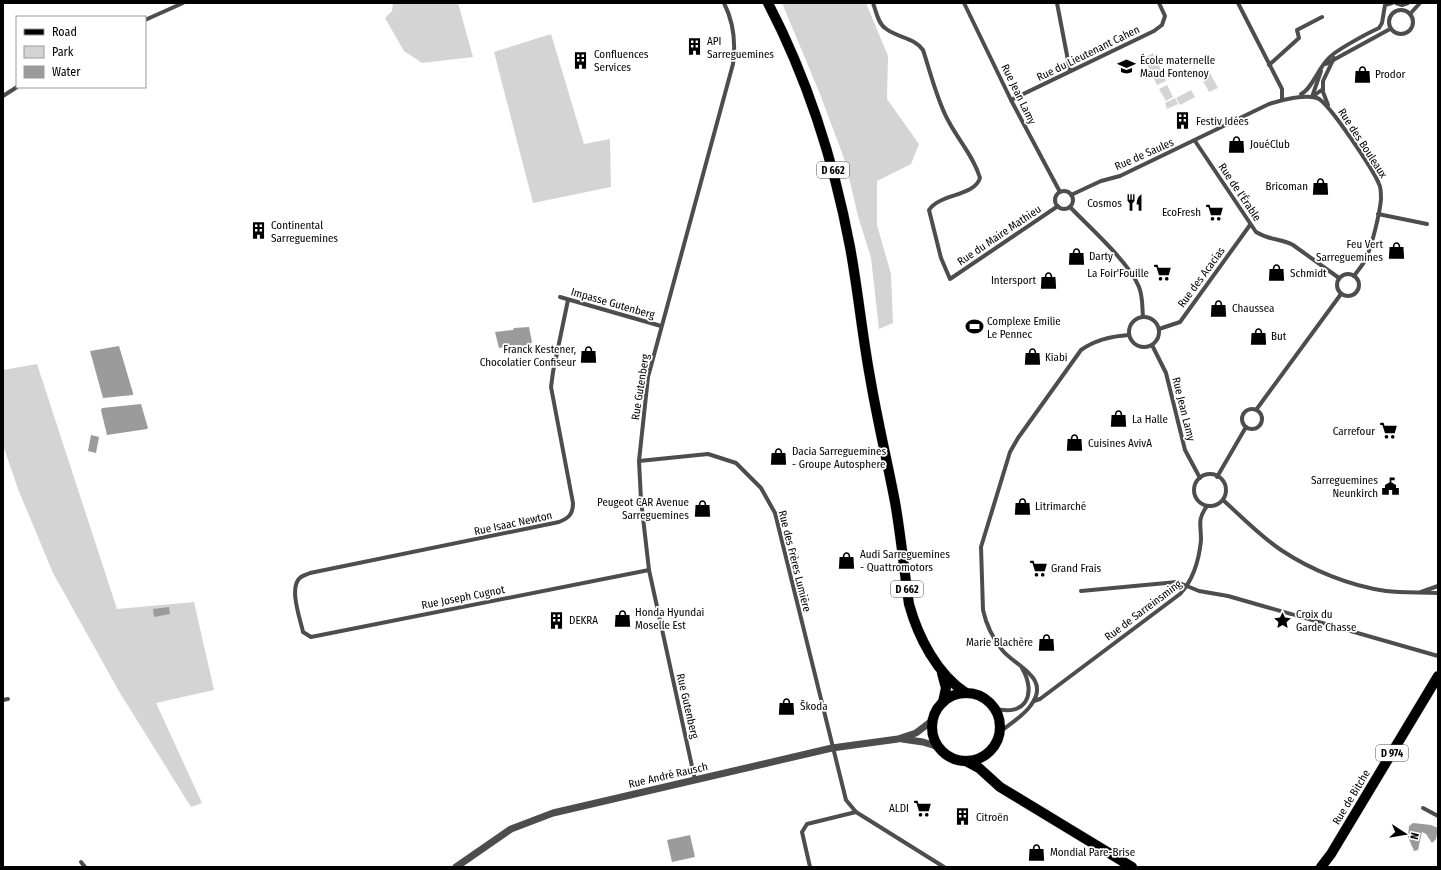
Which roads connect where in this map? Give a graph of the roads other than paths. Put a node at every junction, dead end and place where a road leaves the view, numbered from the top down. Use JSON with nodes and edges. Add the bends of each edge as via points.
{"nodes":[{"id":1,"x":183,"y":3,"type":"edge"},
{"id":2,"x":724,"y":3,"type":"edge"},
{"id":3,"x":768,"y":3,"type":"edge"},
{"id":4,"x":873,"y":3,"type":"edge"},
{"id":5,"x":964,"y":3,"type":"edge"},
{"id":6,"x":1057,"y":3,"type":"edge"},
{"id":7,"x":1159,"y":3,"type":"edge"},
{"id":8,"x":1238,"y":3,"type":"edge"},
{"id":9,"x":1396,"y":3,"type":"edge"},
{"id":10,"x":1408,"y":3,"type":"edge"},
{"id":11,"x":1420,"y":3,"type":"edge"},
{"id":12,"x":1390,"y":4,"type":"edge"},
{"id":13,"x":1410,"y":14,"type":"junction"},
{"id":14,"x":1391,"y":15,"type":"junction"},
{"id":15,"x":1322,"y":17,"type":"dead end"},
{"id":16,"x":146,"y":20,"type":"edge"},
{"id":17,"x":1390,"y":29,"type":"junction"},
{"id":18,"x":1335,"y":58,"type":"junction"},
{"id":19,"x":1269,"y":65,"type":"junction"},
{"id":20,"x":1070,"y":71,"type":"junction"},
{"id":21,"x":16,"y":88,"type":"edge"},
{"id":22,"x":1323,"y":89,"type":"junction"},
{"id":23,"x":1301,"y":94,"type":"dead end"},
{"id":24,"x":3,"y":96,"type":"edge"},
{"id":25,"x":1312,"y":97,"type":"junction"},
{"id":26,"x":1011,"y":100,"type":"junction"},
{"id":27,"x":1282,"y":100,"type":"junction"},
{"id":28,"x":1328,"y":106,"type":"junction"},
{"id":29,"x":1195,"y":141,"type":"junction"},
{"id":30,"x":1060,"y":192,"type":"junction"},
{"id":31,"x":1071,"y":195,"type":"junction"},
{"id":32,"x":1058,"y":206,"type":"junction"},
{"id":33,"x":1070,"y":207,"type":"junction"},
{"id":34,"x":1378,"y":214,"type":"junction"},
{"id":35,"x":1427,"y":224,"type":"dead end"},
{"id":36,"x":1250,"y":225,"type":"junction"},
{"id":37,"x":1354,"y":276,"type":"junction"},
{"id":38,"x":1339,"y":278,"type":"junction"},
{"id":39,"x":1341,"y":294,"type":"junction"},
{"id":40,"x":560,"y":298,"type":"dead end"},
{"id":41,"x":568,"y":300,"type":"junction"},
{"id":42,"x":1143,"y":317,"type":"junction"},
{"id":43,"x":661,"y":326,"type":"junction"},
{"id":44,"x":1159,"y":329,"type":"junction"},
{"id":45,"x":1129,"y":335,"type":"junction"},
{"id":46,"x":1152,"y":345,"type":"junction"},
{"id":47,"x":1256,"y":410,"type":"junction"},
{"id":48,"x":1246,"y":427,"type":"junction"},
{"id":49,"x":639,"y":461,"type":"junction"},
{"id":50,"x":1217,"y":477,"type":"junction"},
{"id":51,"x":1200,"y":478,"type":"junction"},
{"id":52,"x":1223,"y":500,"type":"junction"},
{"id":53,"x":1207,"y":506,"type":"junction"},
{"id":54,"x":649,"y":570,"type":"junction"},
{"id":55,"x":1187,"y":586,"type":"junction"},
{"id":56,"x":1438,"y":586,"type":"edge"},
{"id":57,"x":1080,"y":591,"type":"dead end"},
{"id":58,"x":1419,"y":592,"type":"junction"},
{"id":59,"x":1438,"y":593,"type":"edge"},
{"id":60,"x":299,"y":611,"type":"joint"},
{"id":61,"x":1438,"y":656,"type":"edge"},
{"id":62,"x":940,"y":667,"type":"junction"},
{"id":63,"x":1022,"y":668,"type":"junction"},
{"id":64,"x":1438,"y":676,"type":"edge"},
{"id":65,"x":966,"y":693,"type":"junction"},
{"id":66,"x":8,"y":699,"type":"dead end"},
{"id":67,"x":3,"y":700,"type":"edge"},
{"id":68,"x":1034,"y":701,"type":"junction"},
{"id":69,"x":943,"y":702,"type":"junction"},
{"id":70,"x":994,"y":708,"type":"junction"},
{"id":71,"x":933,"y":720,"type":"junction"},
{"id":72,"x":999,"y":733,"type":"junction"},
{"id":73,"x":898,"y":738,"type":"junction"},
{"id":74,"x":939,"y":747,"type":"junction"},
{"id":75,"x":832,"y":748,"type":"junction"},
{"id":76,"x":989,"y":751,"type":"junction"},
{"id":77,"x":966,"y":761,"type":"junction"},
{"id":78,"x":990,"y":779,"type":"junction"},
{"id":79,"x":695,"y":780,"type":"junction"},
{"id":80,"x":1423,"y":808,"type":"dead end"},
{"id":81,"x":856,"y":812,"type":"junction"},
{"id":82,"x":1438,"y":816,"type":"edge"},
{"id":83,"x":81,"y":862,"type":"dead end"},
{"id":84,"x":85,"y":867,"type":"edge"},
{"id":85,"x":456,"y":867,"type":"edge"},
{"id":86,"x":810,"y":867,"type":"edge"},
{"id":87,"x":944,"y":867,"type":"edge"},
{"id":88,"x":1132,"y":867,"type":"edge"},
{"id":89,"x":1321,"y":867,"type":"edge"}],
"edges":[{"from":1,"to":16,"type":"street"},
{"from":2,"to":43,"type":"street","name":"Rue Gutenberg","via":[[735,39],[733,64]]},
{"from":3,"to":62,"type":"main road","number":"D 662","via":[[803,80],[835,175],[851,250],[870,377],[895,504],[909,604],[918,632]]},
{"from":4,"to":32,"type":"street","name":"Rue du Maire Mathieu","via":[[879,20],[886,29],[918,43],[923,50],[948,121],[965,146],[980,178],[975,187],[935,202],[929,210],[941,258],[950,279]]},
{"from":5,"to":26,"type":"street","name":"Rue Jean Lamy"},
{"from":6,"to":20,"type":"street"},
{"from":7,"to":20,"type":"street","name":"Rue du Lieutenant Cahen","via":[[1165,16],[1162,25],[1154,32]]},
{"from":8,"to":19,"type":"street"},
{"from":9,"to":10,"type":"street"},
{"from":11,"to":13,"type":"street"},
{"from":12,"to":14,"type":"street"},
{"from":12,"to":23,"type":"street","via":[[1385,5],[1379,28],[1330,57],[1315,75],[1310,86]]},
{"from":13,"to":14,"type":"street","via":[[1402,10]]},
{"from":13,"to":17,"type":"street","via":[[1413,23],[1408,32],[1396,34]]},
{"from":14,"to":17,"type":"street","via":[[1388,22]]},
{"from":15,"to":19,"type":"street","via":[[1297,30],[1299,38]]},
{"from":17,"to":18,"type":"street"},
{"from":18,"to":22,"type":"street","via":[[1322,81]]},
{"from":18,"to":25,"type":"street","via":[[1325,64],[1319,74]]},
{"from":19,"to":27,"type":"street","via":[[1282,89]]},
{"from":20,"to":26,"type":"street","name":"Rue du Lieutenant Cahen"},
{"from":21,"to":24,"type":"street"},
{"from":22,"to":25,"type":"street"},
{"from":22,"to":28,"type":"street"},
{"from":25,"to":27,"type":"street","name":"Rue de Saules"},
{"from":25,"to":28,"type":"street","name":"Rue des Bouleaux","via":[[1319,98]]},
{"from":26,"to":30,"type":"street","name":"Rue Jean Lamy"},
{"from":27,"to":29,"type":"street","name":"Rue de Saules"},
{"from":28,"to":34,"type":"street","name":"Rue des Bouleaux","via":[[1380,184]]},
{"from":29,"to":31,"type":"street","name":"Rue de Saules","via":[[1120,176],[1101,181]]},
{"from":29,"to":36,"type":"street","name":"Rue de l'Érable"},
{"from":30,"to":31,"type":"street","via":[[1064,191]]},
{"from":30,"to":32,"type":"street","via":[[1056,196]]},
{"from":31,"to":33,"type":"street"},
{"from":32,"to":33,"type":"street","via":[[1066,209]]},
{"from":33,"to":42,"type":"street","via":[[1119,257],[1138,285],[1143,299]]},
{"from":34,"to":35,"type":"street"},
{"from":34,"to":37,"type":"street","name":"Rue des Bouleaux","via":[[1366,258]]},
{"from":36,"to":38,"type":"street","name":"Rue de l'Érable","via":[[1266,238],[1293,245]]},
{"from":36,"to":44,"type":"street","name":"Rue des Acacias","via":[[1180,322]]},
{"from":37,"to":38,"type":"street","via":[[1345,274]]},
{"from":37,"to":39,"type":"street","via":[[1359,282],[1357,292],[1348,297]]},
{"from":38,"to":39,"type":"street","via":[[1336,285]]},
{"from":39,"to":47,"type":"street"},
{"from":40,"to":41,"type":"street","name":"Impasse Gutenberg"},
{"from":41,"to":43,"type":"street","name":"Impasse Gutenberg"},
{"from":41,"to":60,"type":"street","name":"Rue Isaac Newton","via":[[551,387],[573,503],[573,510],[568,518],[559,522],[310,573],[301,577],[294,590]]},
{"from":42,"to":44,"type":"street","via":[[1154,321]]},
{"from":42,"to":45,"type":"street","via":[[1132,323]]},
{"from":43,"to":49,"type":"street","name":"Rue Gutenberg","via":[[648,377]]},
{"from":44,"to":46,"type":"street","via":[[1158,337]]},
{"from":45,"to":46,"type":"street","via":[[1137,345]]},
{"from":45,"to":63,"type":"street","via":[[1095,342],[1081,350],[1010,452],[981,547],[980,563],[985,619],[1003,651]]},
{"from":46,"to":51,"type":"street","name":"Rue Jean Lamy","via":[[1166,373],[1185,450]]},
{"from":47,"to":48,"type":"street","via":[[1251,409],[1244,414],[1242,419]]},
{"from":47,"to":48,"type":"street","via":[[1262,417],[1260,425],[1252,429]]},
{"from":48,"to":50,"type":"street"},
{"from":49,"to":54,"type":"street","name":"Rue Gutenberg"},
{"from":49,"to":75,"type":"street","name":"Rue des Frères Lumière","via":[[708,454],[736,463],[761,488],[775,513]]},
{"from":50,"to":51,"type":"street","via":[[1210,474]]},
{"from":50,"to":52,"type":"street","via":[[1226,488]]},
{"from":51,"to":53,"type":"street","via":[[1194,492],[1199,501]]},
{"from":52,"to":53,"type":"street","via":[[1217,505]]},
{"from":52,"to":58,"type":"street","via":[[1281,550],[1306,564],[1343,580],[1384,590]]},
{"from":53,"to":55,"type":"street","via":[[1199,521],[1200,551]]},
{"from":54,"to":60,"type":"street","name":"Rue Joseph Cugnot","via":[[310,637],[303,632]]},
{"from":54,"to":79,"type":"street","name":"Rue Gutenberg"},
{"from":55,"to":57,"type":"street","via":[[1177,582]]},
{"from":55,"to":61,"type":"street","name":"Rue de Sarreinsming"},
{"from":55,"to":68,"type":"street","name":"Rue de Sarreinsming","via":[[1180,594],[1040,700]]},
{"from":56,"to":58,"type":"street"},
{"from":58,"to":59,"type":"street"},
{"from":62,"to":65,"type":"main road","number":"D 662","via":[[954,684]]},
{"from":62,"to":69,"type":"main road","number":"D 662","via":[[946,688]]},
{"from":63,"to":68,"type":"street","via":[[1030,672],[1036,682]]},
{"from":63,"to":70,"type":"street","via":[[1030,690],[1025,703],[1010,711]]},
{"from":64,"to":89,"type":"main road","name":"Rue de Bitche","number":"D 974"},
{"from":65,"to":69,"type":"main road","via":[[954,695]]},
{"from":65,"to":70,"type":"main road","via":[[982,697]]},
{"from":66,"to":67,"type":"street"},
{"from":68,"to":72,"type":"street","name":"Rue de Sarreinsming","via":[[1023,714]]},
{"from":69,"to":71,"type":"main road"},
{"from":70,"to":72,"type":"main road"},
{"from":71,"to":73,"type":"street","name":"Rue André Rausch","via":[[916,733]]},
{"from":71,"to":74,"type":"main road","via":[[933,735]]},
{"from":72,"to":76,"type":"main road"},
{"from":73,"to":74,"type":"street","name":"Rue André Rausch"},
{"from":73,"to":75,"type":"street","name":"Rue André Rausch"},
{"from":74,"to":77,"type":"main road","via":[[948,756]]},
{"from":75,"to":79,"type":"street","name":"Rue André Rausch"},
{"from":75,"to":81,"type":"street","name":"Rue des Frères Lumière","via":[[846,800]]},
{"from":76,"to":77,"type":"main road","via":[[978,758]]},
{"from":76,"to":78,"type":"main road","via":[[987,765]]},
{"from":77,"to":78,"type":"main road"},
{"from":78,"to":88,"type":"main road"},
{"from":79,"to":85,"type":"street","name":"Rue André Rausch","via":[[554,814],[511,829]]},
{"from":80,"to":82,"type":"street"},
{"from":81,"to":86,"type":"street","via":[[807,824],[802,832]]},
{"from":81,"to":87,"type":"street"},
{"from":83,"to":84,"type":"street"}]}
